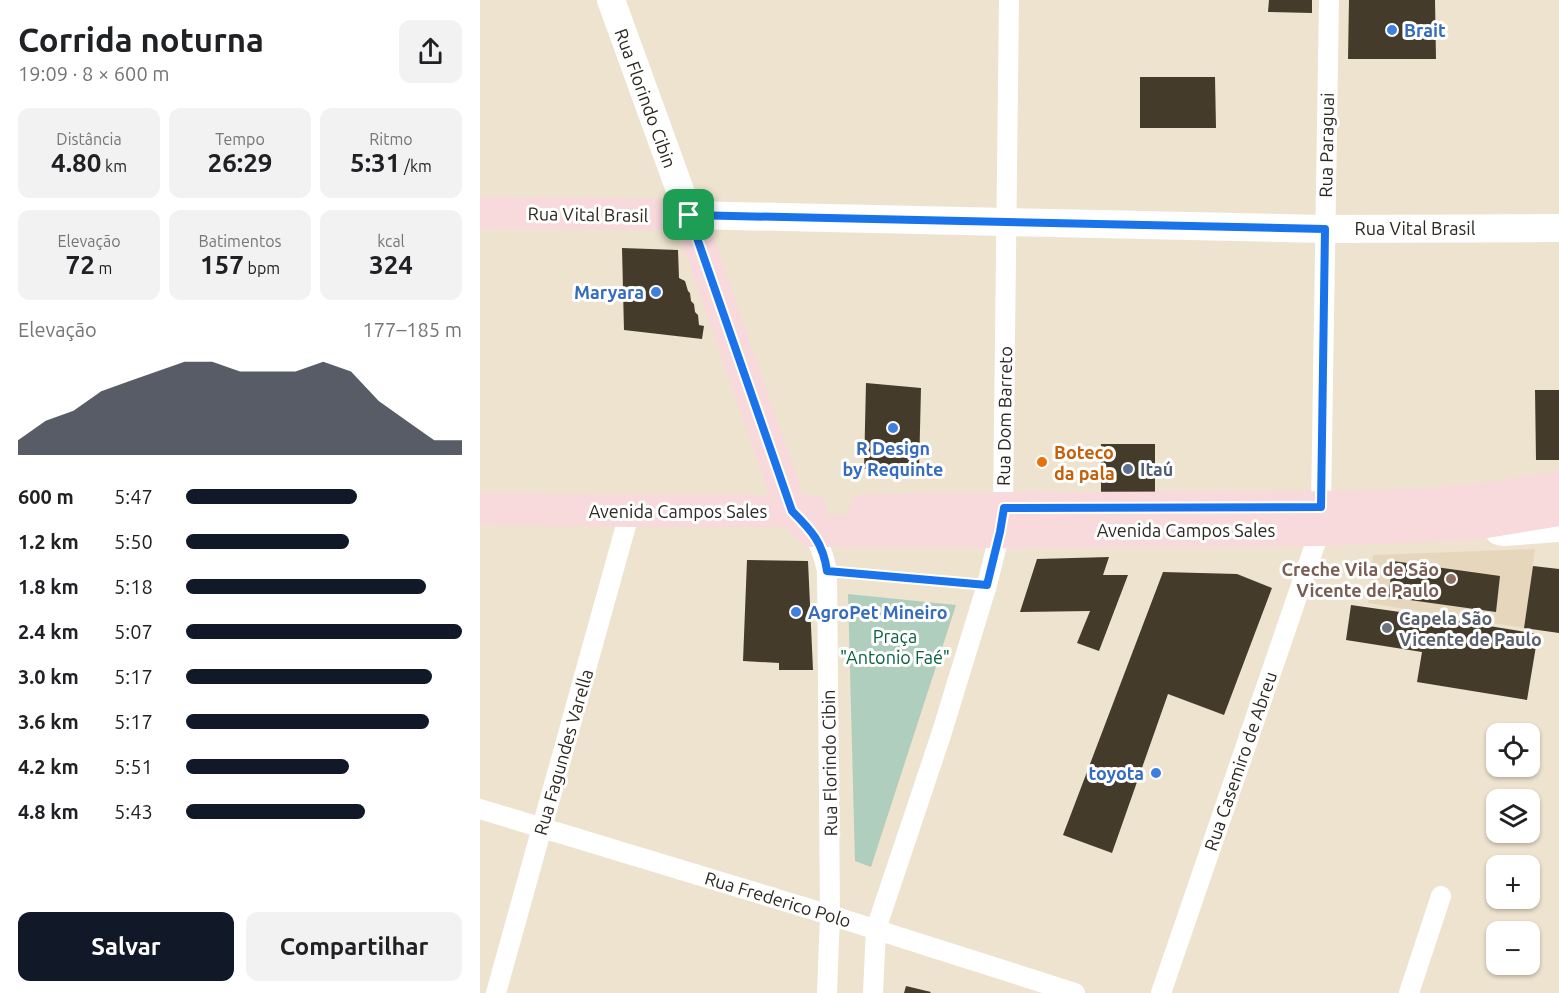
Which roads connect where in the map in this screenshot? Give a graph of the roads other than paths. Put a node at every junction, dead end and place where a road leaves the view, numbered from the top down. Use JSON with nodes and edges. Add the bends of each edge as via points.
{"nodes":[{"id":1,"x":611,"y":0,"type":"edge"},
{"id":2,"x":1009,"y":0,"type":"edge"},
{"id":3,"x":1329,"y":0,"type":"edge"},
{"id":4,"x":480,"y":212,"type":"edge"},
{"id":5,"x":689,"y":215,"type":"junction"},
{"id":6,"x":1006,"y":221,"type":"junction"},
{"id":7,"x":1559,"y":228,"type":"edge"},
{"id":8,"x":1325,"y":229,"type":"junction"},
{"id":9,"x":1559,"y":487,"type":"edge"},
{"id":10,"x":480,"y":509,"type":"edge"},
{"id":11,"x":1559,"y":510,"type":"edge"},
{"id":12,"x":630,"y":511,"type":"junction"},
{"id":13,"x":1320,"y":518,"type":"junction"},
{"id":14,"x":1002,"y":520,"type":"junction"},
{"id":15,"x":802,"y":521,"type":"junction"},
{"id":16,"x":1474,"y":524,"type":"junction"},
{"id":17,"x":1559,"y":528,"type":"edge"},
{"id":18,"x":827,"y":571,"type":"junction"},
{"id":19,"x":987,"y":585,"type":"junction"},
{"id":20,"x":480,"y":809,"type":"edge"},
{"id":21,"x":542,"y":828,"type":"junction"},
{"id":22,"x":1441,"y":896,"type":"dead end"},
{"id":23,"x":830,"y":915,"type":"junction"},
{"id":24,"x":876,"y":929,"type":"junction"},
{"id":25,"x":496,"y":993,"type":"edge"},
{"id":26,"x":827,"y":993,"type":"edge"},
{"id":27,"x":873,"y":993,"type":"edge"},
{"id":28,"x":1076,"y":993,"type":"edge"},
{"id":29,"x":1161,"y":993,"type":"edge"},
{"id":30,"x":1409,"y":993,"type":"edge"}],
"edges":[{"from":1,"to":5,"type":"street","name":"Rua Florindo Cibin"},
{"from":2,"to":6,"type":"street","name":"Rua Dom Barreto"},
{"from":3,"to":8,"type":"street","name":"Rua Paraguai"},
{"from":4,"to":5,"type":"main road","name":"Rua Vital Brasil"},
{"from":5,"to":6,"type":"street","name":"Rua Vital Brasil"},
{"from":5,"to":15,"type":"main road","name":"Rua Florindo Cibin"},
{"from":6,"to":8,"type":"street","name":"Rua Vital Brasil"},
{"from":6,"to":14,"type":"street","name":"Rua Dom Barreto"},
{"from":7,"to":8,"type":"street","name":"Rua Vital Brasil"},
{"from":8,"to":13,"type":"street","name":"Rua Paraguai"},
{"from":9,"to":13,"type":"main road","name":"Avenida Campos Sales"},
{"from":10,"to":12,"type":"main road","name":"Avenida Campos Sales"},
{"from":11,"to":16,"type":"main road","name":"Avenida Campos Sales"},
{"from":12,"to":15,"type":"main road","name":"Avenida Campos Sales"},
{"from":12,"to":21,"type":"street","name":"Rua Fagundes Varella"},
{"from":13,"to":14,"type":"main road","name":"Avenida Campos Sales"},
{"from":13,"to":16,"type":"main road","name":"Avenida Campos Sales"},
{"from":13,"to":29,"type":"street","name":"Rua Casemiro de Abreu"},
{"from":14,"to":15,"type":"main road","name":"Avenida Campos Sales"},
{"from":14,"to":19,"type":"street","name":"Rua Dom Barreto"},
{"from":15,"to":18,"type":"street","name":"Rua Florindo Cibin","via":[[821,546]]},
{"from":16,"to":17,"type":"street","via":[[1504,532]]},
{"from":18,"to":19,"type":"lane"},
{"from":18,"to":23,"type":"street","name":"Rua Florindo Cibin"},
{"from":19,"to":24,"type":"street","name":"Rua Dom Barreto"},
{"from":20,"to":21,"type":"street","name":"Rua Frederico Polo"},
{"from":21,"to":23,"type":"street","name":"Rua Frederico Polo"},
{"from":21,"to":25,"type":"street","name":"Rua Fagundes Varella"},
{"from":22,"to":30,"type":"street"},
{"from":23,"to":24,"type":"street","name":"Rua Frederico Polo"},
{"from":23,"to":26,"type":"street","name":"Rua Florindo Cibin"},
{"from":24,"to":27,"type":"street","name":"Rua Dom Barreto"},
{"from":24,"to":28,"type":"street","name":"Rua Frederico Polo"}]}
